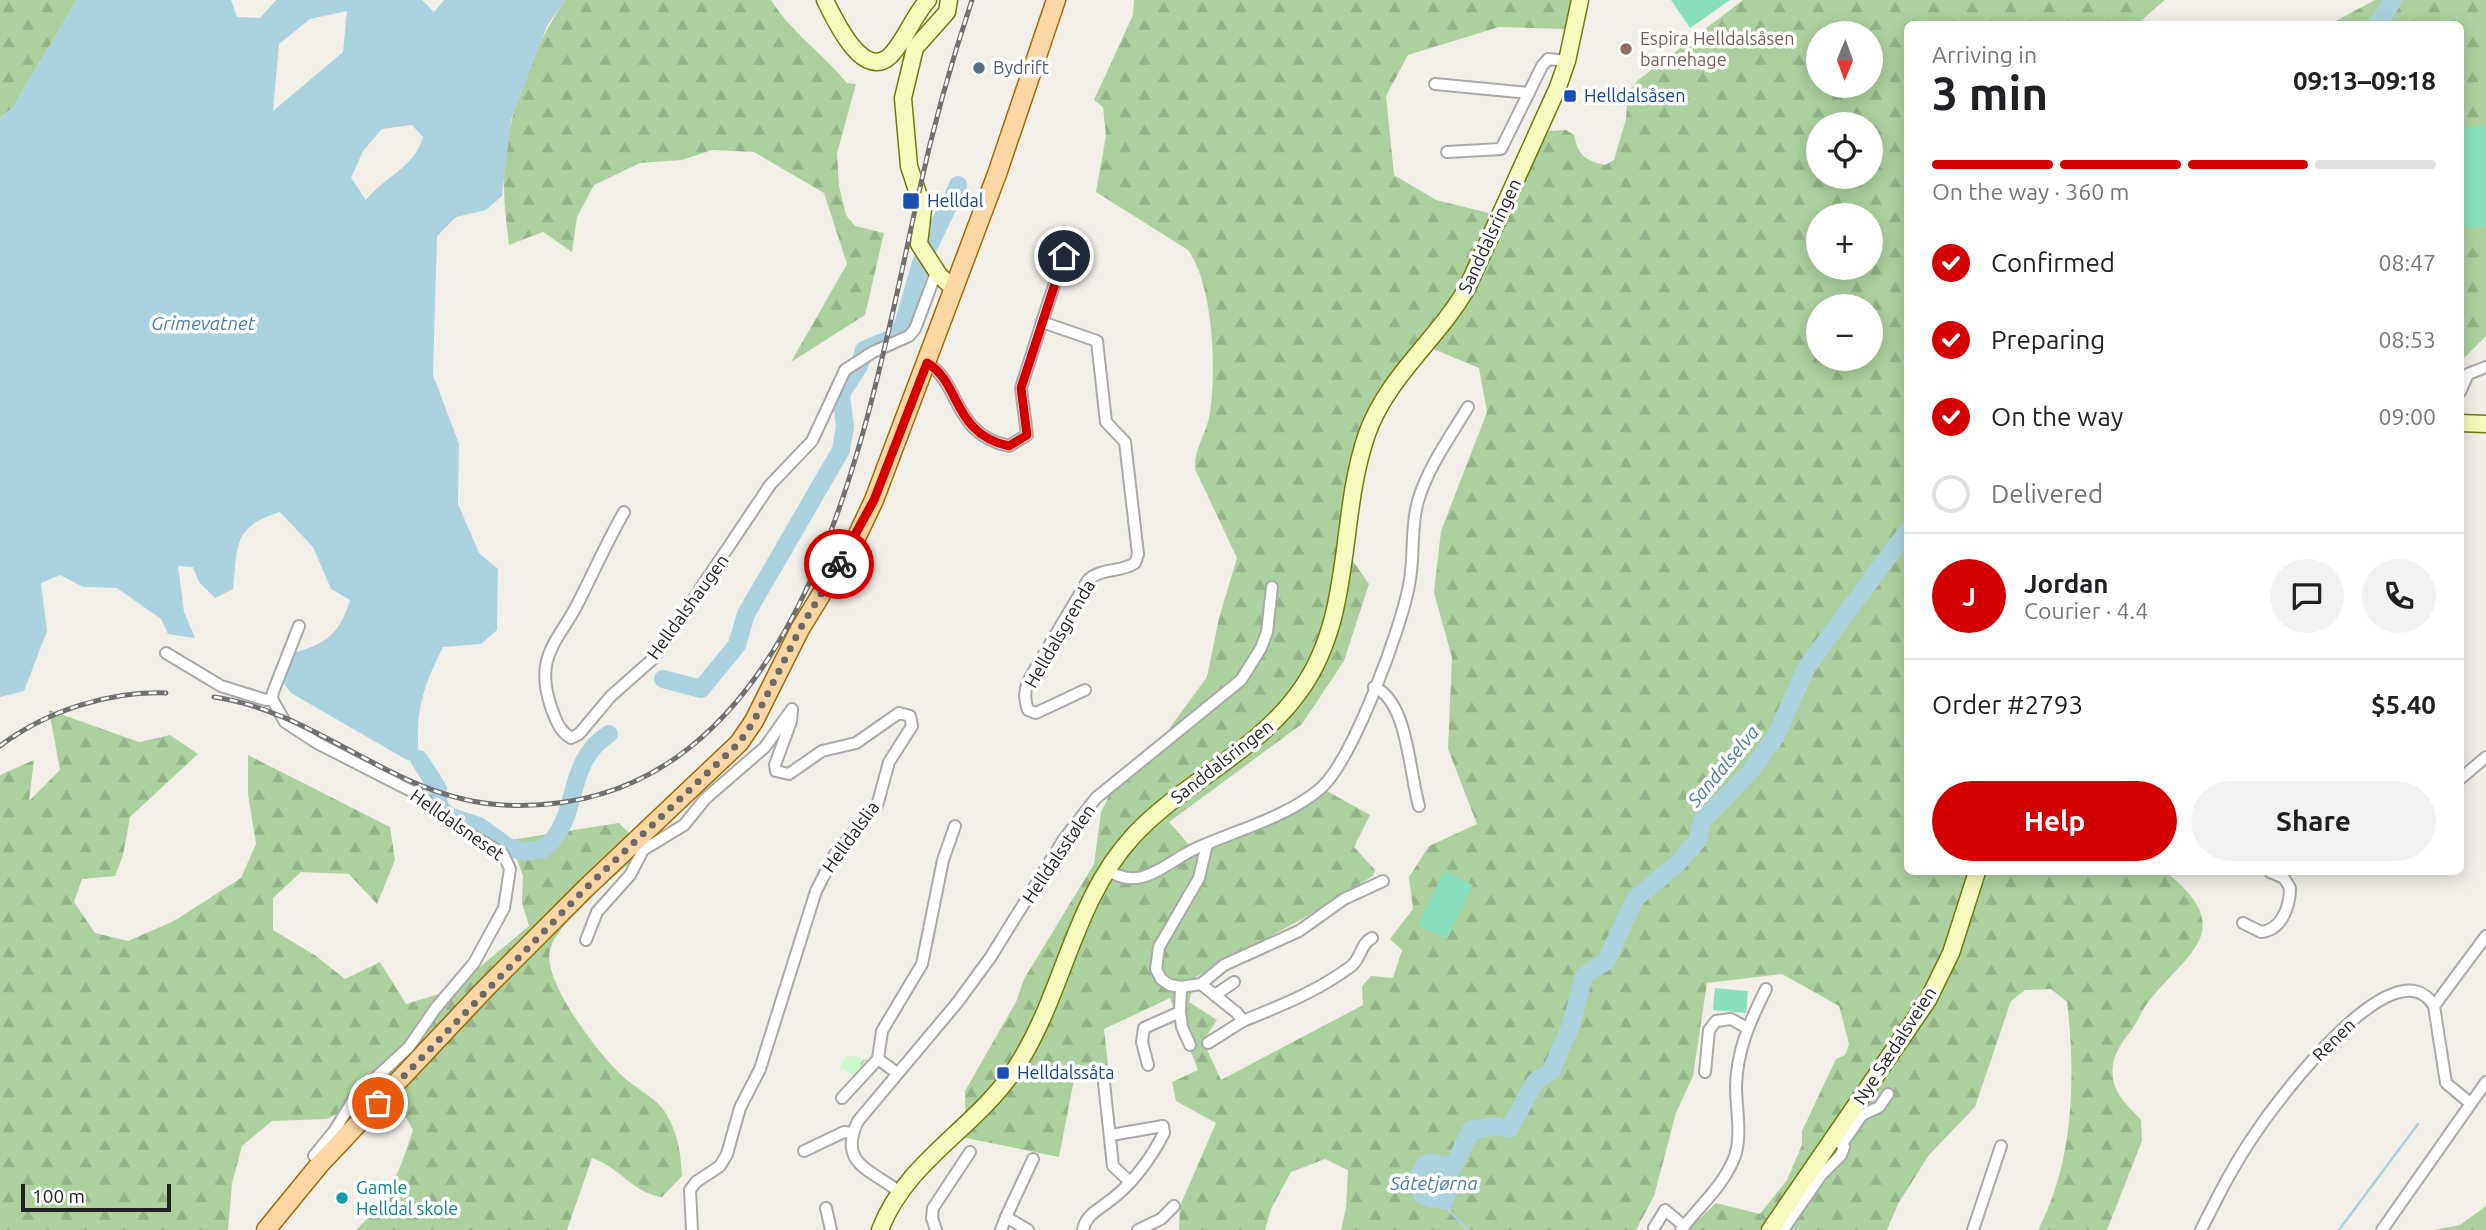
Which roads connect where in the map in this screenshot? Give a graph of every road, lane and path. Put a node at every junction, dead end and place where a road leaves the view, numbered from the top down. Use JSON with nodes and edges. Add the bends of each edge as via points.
{"nodes":[{"id":1,"x":825,"y":0,"type":"edge"},
{"id":2,"x":928,"y":0,"type":"edge"},
{"id":3,"x":949,"y":0,"type":"edge"},
{"id":4,"x":1056,"y":0,"type":"edge"},
{"id":5,"x":1580,"y":0,"type":"edge"},
{"id":6,"x":1567,"y":61,"type":"junction"},
{"id":7,"x":1435,"y":84,"type":"dead end"},
{"id":8,"x":1529,"y":93,"type":"junction"},
{"id":9,"x":1447,"y":152,"type":"dead end"},
{"id":10,"x":1064,"y":256,"type":"dead end"},
{"id":11,"x":930,"y":261,"type":"junction"},
{"id":12,"x":957,"y":281,"type":"junction"},
{"id":13,"x":1042,"y":322,"type":"junction"},
{"id":14,"x":927,"y":363,"type":"junction"},
{"id":15,"x":2486,"y":367,"type":"edge"},
{"id":16,"x":2464,"y":384,"type":"edge"},
{"id":17,"x":1468,"y":407,"type":"dead end"},
{"id":18,"x":2464,"y":423,"type":"edge"},
{"id":19,"x":2486,"y":424,"type":"edge"},
{"id":20,"x":624,"y":512,"type":"dead end"},
{"id":21,"x":1272,"y":587,"type":"dead end"},
{"id":22,"x":299,"y":626,"type":"dead end"},
{"id":23,"x":166,"y":653,"type":"dead end"},
{"id":24,"x":1374,"y":687,"type":"junction"},
{"id":25,"x":1085,"y":690,"type":"dead end"},
{"id":26,"x":272,"y":699,"type":"junction"},
{"id":27,"x":729,"y":754,"type":"junction"},
{"id":28,"x":2486,"y":757,"type":"edge"},
{"id":29,"x":742,"y":770,"type":"junction"},
{"id":30,"x":2464,"y":776,"type":"edge"},
{"id":31,"x":1419,"y":806,"type":"dead end"},
{"id":32,"x":955,"y":826,"type":"dead end"},
{"id":33,"x":1207,"y":844,"type":"junction"},
{"id":34,"x":1107,"y":870,"type":"junction"},
{"id":35,"x":1976,"y":875,"type":"edge"},
{"id":36,"x":2278,"y":875,"type":"edge"},
{"id":37,"x":1383,"y":881,"type":"dead end"},
{"id":38,"x":2244,"y":923,"type":"dead end"},
{"id":39,"x":2486,"y":936,"type":"edge"},
{"id":40,"x":1372,"y":938,"type":"dead end"},
{"id":41,"x":586,"y":940,"type":"dead end"},
{"id":42,"x":1234,"y":982,"type":"dead end"},
{"id":43,"x":1200,"y":984,"type":"junction"},
{"id":44,"x":1181,"y":987,"type":"junction"},
{"id":45,"x":1766,"y":989,"type":"dead end"},
{"id":46,"x":1215,"y":995,"type":"junction"},
{"id":47,"x":2434,"y":1006,"type":"junction"},
{"id":48,"x":1180,"y":1012,"type":"junction"},
{"id":49,"x":1243,"y":1021,"type":"junction"},
{"id":50,"x":1746,"y":1028,"type":"junction"},
{"id":51,"x":1208,"y":1043,"type":"dead end"},
{"id":52,"x":1190,"y":1045,"type":"dead end"},
{"id":53,"x":878,"y":1059,"type":"junction"},
{"id":54,"x":1148,"y":1065,"type":"dead end"},
{"id":55,"x":1704,"y":1072,"type":"dead end"},
{"id":56,"x":897,"y":1073,"type":"junction"},
{"id":57,"x":2486,"y":1082,"type":"edge"},
{"id":58,"x":1104,"y":1083,"type":"dead end"},
{"id":59,"x":1888,"y":1094,"type":"dead end"},
{"id":60,"x":355,"y":1097,"type":"junction"},
{"id":61,"x":842,"y":1098,"type":"dead end"},
{"id":62,"x":2470,"y":1103,"type":"junction"},
{"id":63,"x":370,"y":1111,"type":"junction"},
{"id":64,"x":852,"y":1133,"type":"junction"},
{"id":65,"x":1111,"y":1135,"type":"junction"},
{"id":66,"x":1838,"y":1141,"type":"junction"},
{"id":67,"x":2001,"y":1146,"type":"dead end"},
{"id":68,"x":803,"y":1151,"type":"dead end"},
{"id":69,"x":970,"y":1152,"type":"dead end"},
{"id":70,"x":314,"y":1156,"type":"dead end"},
{"id":71,"x":1033,"y":1159,"type":"dead end"},
{"id":72,"x":1130,"y":1182,"type":"junction"},
{"id":73,"x":898,"y":1191,"type":"junction"},
{"id":74,"x":1174,"y":1206,"type":"dead end"},
{"id":75,"x":826,"y":1209,"type":"dead end"},
{"id":76,"x":1006,"y":1217,"type":"junction"},
{"id":77,"x":1654,"y":1228,"type":"dead end"},
{"id":78,"x":1682,"y":1228,"type":"edge"},
{"id":79,"x":266,"y":1230,"type":"edge"},
{"id":80,"x":692,"y":1230,"type":"edge"},
{"id":81,"x":831,"y":1230,"type":"edge"},
{"id":82,"x":880,"y":1230,"type":"edge"},
{"id":83,"x":936,"y":1230,"type":"edge"},
{"id":84,"x":1001,"y":1230,"type":"edge"},
{"id":85,"x":1028,"y":1230,"type":"edge"},
{"id":86,"x":1083,"y":1230,"type":"edge"},
{"id":87,"x":1138,"y":1230,"type":"edge"},
{"id":88,"x":1770,"y":1230,"type":"edge"},
{"id":89,"x":1783,"y":1230,"type":"edge"},
{"id":90,"x":1973,"y":1230,"type":"edge"},
{"id":91,"x":2201,"y":1230,"type":"edge"},
{"id":92,"x":2382,"y":1230,"type":"edge"}],
"edges":[{"from":1,"to":2,"type":"main road","via":[[852,46],[863,58],[875,62],[890,57]]},
{"from":3,"to":11,"type":"main road","via":[[947,12],[915,48],[904,87],[907,158],[923,209],[918,229]]},
{"from":4,"to":12,"type":"main road"},
{"from":5,"to":6,"type":"main road","name":"Sanddalsringen"},
{"from":6,"to":8,"type":"street","via":[[1548,59]]},
{"from":6,"to":34,"type":"main road","name":"Sanddalsringen","via":[[1467,288],[1388,392],[1368,430],[1334,613],[1310,676],[1266,730],[1157,813]]},
{"from":7,"to":8,"type":"street"},
{"from":8,"to":9,"type":"street","via":[[1501,149]]},
{"from":10,"to":13,"type":"street"},
{"from":11,"to":12,"type":"main road","via":[[947,268]]},
{"from":11,"to":20,"type":"street","name":"Helldalshaugen","via":[[915,329],[845,370],[812,441],[770,485],[654,658],[571,738],[561,731],[550,703],[546,662],[553,640],[579,601]]},
{"from":12,"to":14,"type":"main road"},
{"from":13,"to":14,"type":"street","via":[[1021,388],[1027,435],[1009,446],[978,432],[955,403],[939,370]]},
{"from":13,"to":25,"type":"street","name":"Helldalsgrenda","via":[[1097,341],[1106,422],[1125,442],[1138,554],[1135,563],[1098,572],[1088,580],[1031,676],[1025,700],[1028,710],[1036,713]]},
{"from":14,"to":27,"type":"main road","via":[[862,524],[800,629],[754,721]]},
{"from":15,"to":16,"type":"street","via":[[2469,374]]},
{"from":17,"to":24,"type":"street","via":[[1418,500],[1405,607]]},
{"from":18,"to":19,"type":"main road"},
{"from":21,"to":56,"type":"street","name":"Helldalsstølen","via":[[1264,640],[1241,680],[1096,798],[1064,839],[990,958]]},
{"from":22,"to":26,"type":"street"},
{"from":23,"to":26,"type":"street","via":[[221,686]]},
{"from":24,"to":31,"type":"street","via":[[1388,695],[1400,718]]},
{"from":24,"to":33,"type":"street","via":[[1347,753],[1321,788]]},
{"from":26,"to":60,"type":"street","name":"Helldalsneset","via":[[291,726],[423,797],[440,816],[490,844],[509,863],[504,908],[474,963],[409,1047]]},
{"from":27,"to":29,"type":"street"},
{"from":27,"to":63,"type":"main road","via":[[587,887]]},
{"from":28,"to":30,"type":"street"},
{"from":29,"to":41,"type":"street","name":"Helldalslia","via":[[716,788],[684,825],[643,850],[630,875],[597,912]]},
{"from":29,"to":80,"type":"street","name":"Helldalslia","via":[[792,709],[775,765],[781,774],[789,774],[822,751],[866,738],[899,713],[913,720],[889,762],[877,806],[835,854],[816,891],[763,1061],[740,1108],[727,1154],[720,1166],[690,1190]]},
{"from":32,"to":53,"type":"street","via":[[943,860],[922,964],[882,1031]]},
{"from":33,"to":34,"type":"street","via":[[1139,878],[1121,878]]},
{"from":33,"to":44,"type":"street","via":[[1199,878],[1156,959],[1161,979]]},
{"from":34,"to":73,"type":"main road","name":"Sanddalsringen","via":[[1080,919],[1043,1018],[1014,1071],[979,1114]]},
{"from":35,"to":66,"type":"main road","name":"Nye Sædalsveien","via":[[1951,953],[1928,1000]]},
{"from":36,"to":38,"type":"street","via":[[2290,888],[2281,921],[2261,932]]},
{"from":37,"to":43,"type":"street","via":[[1344,899],[1299,931],[1224,965]]},
{"from":39,"to":47,"type":"street"},
{"from":40,"to":49,"type":"street","via":[[1363,944],[1353,966]]},
{"from":42,"to":46,"type":"street"},
{"from":43,"to":44,"type":"street"},
{"from":43,"to":46,"type":"street"},
{"from":44,"to":48,"type":"street"},
{"from":45,"to":50,"type":"street"},
{"from":46,"to":49,"type":"street"},
{"from":47,"to":62,"type":"street","via":[[2446,1083]]},
{"from":47,"to":91,"type":"street","name":"Renen","via":[[2422,994],[2398,992],[2366,1009],[2329,1042],[2255,1133]]},
{"from":48,"to":52,"type":"street"},
{"from":48,"to":54,"type":"street","via":[[1144,1028]]},
{"from":49,"to":51,"type":"street"},
{"from":50,"to":55,"type":"street","via":[[1731,1019],[1716,1021],[1709,1030]]},
{"from":50,"to":78,"type":"street","via":[[1737,1071],[1734,1157],[1721,1185]]},
{"from":53,"to":56,"type":"street"},
{"from":53,"to":61,"type":"street"},
{"from":56,"to":64,"type":"street","name":"Helldalsstølen"},
{"from":57,"to":62,"type":"street"},
{"from":58,"to":65,"type":"street"},
{"from":59,"to":66,"type":"street","name":"Nye Sædalsveien"},
{"from":60,"to":63,"type":"street"},
{"from":60,"to":70,"type":"street","name":"Helldalsneset"},
{"from":62,"to":92,"type":"street"},
{"from":63,"to":79,"type":"main road"},
{"from":64,"to":68,"type":"street","via":[[844,1132]]},
{"from":64,"to":73,"type":"street","via":[[854,1157],[864,1170]]},
{"from":65,"to":72,"type":"street","via":[[1113,1166]]},
{"from":65,"to":72,"type":"street","via":[[1163,1126],[1153,1156]]},
{"from":66,"to":88,"type":"main road","name":"Nye Sædalsveien"},
{"from":66,"to":89,"type":"street","name":"Nye Sædalsveien","via":[[1842,1155],[1822,1174]]},
{"from":67,"to":90,"type":"street"},
{"from":69,"to":83,"type":"street","via":[[933,1209]]},
{"from":71,"to":76,"type":"street"},
{"from":72,"to":86,"type":"street","via":[[1089,1217]]},
{"from":73,"to":82,"type":"main road","name":"Sanddalsringen"},
{"from":74,"to":87,"type":"street","via":[[1161,1219]]},
{"from":75,"to":81,"type":"street"},
{"from":76,"to":84,"type":"street"},
{"from":76,"to":85,"type":"street"},
{"from":77,"to":78,"type":"street","via":[[1665,1210]]}]}
